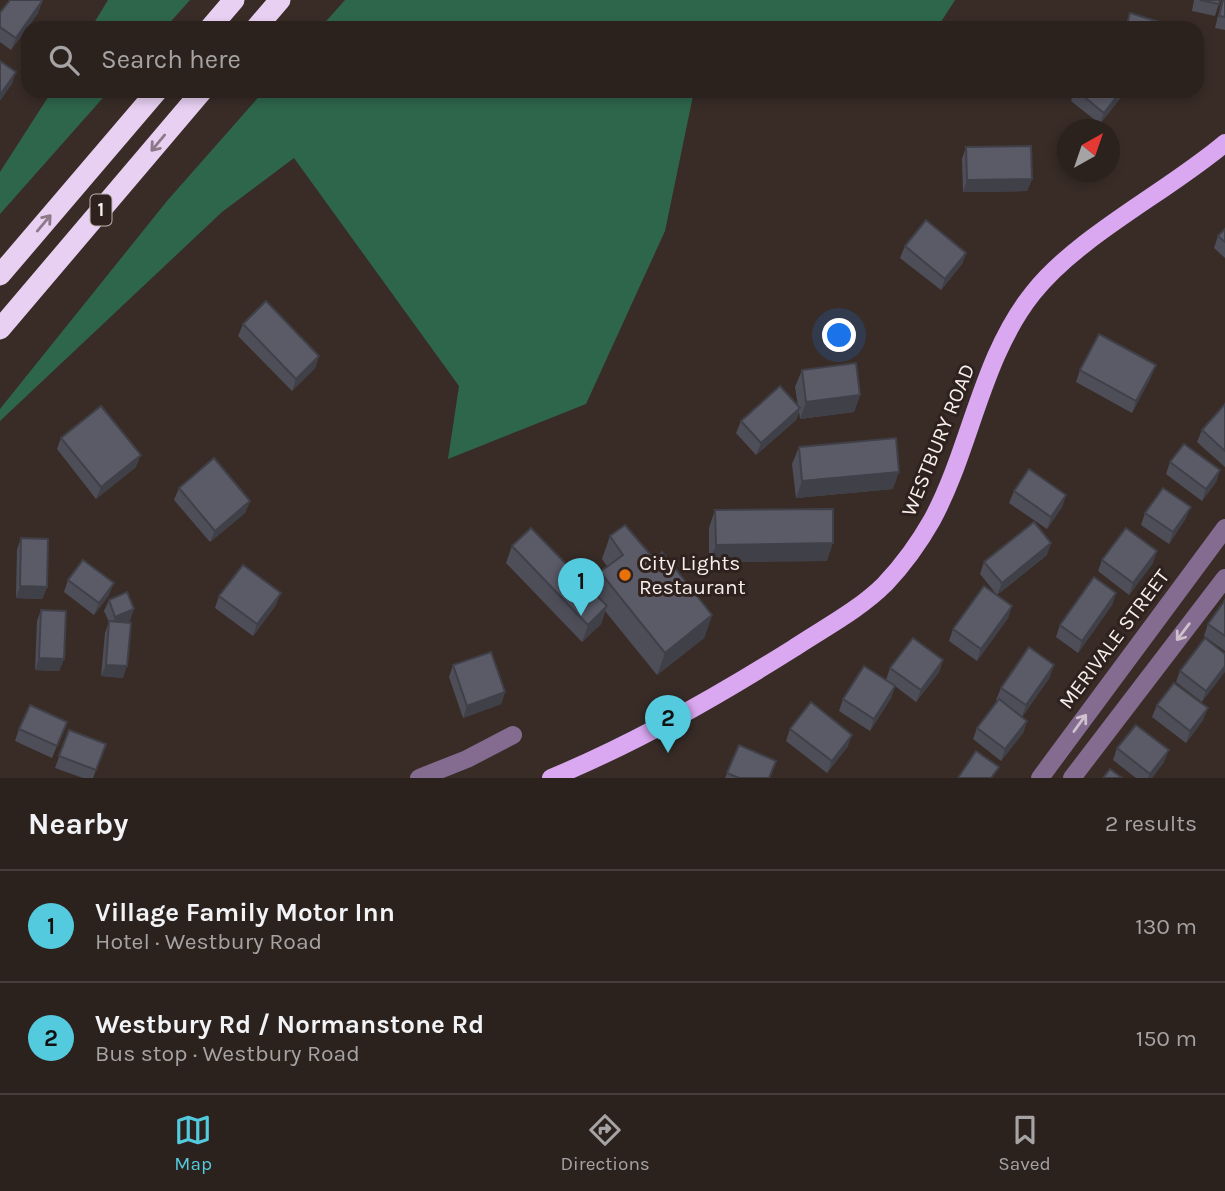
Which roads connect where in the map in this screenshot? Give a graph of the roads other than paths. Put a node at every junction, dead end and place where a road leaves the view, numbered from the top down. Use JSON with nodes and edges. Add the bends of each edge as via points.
{"nodes":[{"id":1,"x":234,"y":0,"type":"edge"},
{"id":2,"x":280,"y":0,"type":"edge"},
{"id":3,"x":217,"y":21,"type":"edge"},
{"id":4,"x":262,"y":21,"type":"edge"},
{"id":5,"x":151,"y":98,"type":"edge"},
{"id":6,"x":196,"y":98,"type":"edge"},
{"id":7,"x":1225,"y":143,"type":"edge"},
{"id":8,"x":0,"y":275,"type":"edge"},
{"id":9,"x":0,"y":329,"type":"edge"},
{"id":10,"x":1225,"y":528,"type":"edge"},
{"id":11,"x":1225,"y":578,"type":"edge"},
{"id":12,"x":513,"y":735,"type":"dead end"},
{"id":13,"x":419,"y":778,"type":"edge"},
{"id":14,"x":551,"y":778,"type":"edge"},
{"id":15,"x":1040,"y":778,"type":"edge"},
{"id":16,"x":1072,"y":778,"type":"edge"}],
"edges":[{"from":1,"to":3,"type":"highway"},
{"from":2,"to":4,"type":"highway"},
{"from":8,"to":5,"type":"highway","number":"1","one_way":true},
{"from":6,"to":9,"type":"highway","number":"1","one_way":true},
{"from":7,"to":14,"type":"main road","name":"WESTBURY ROAD","via":[[1072,255],[1032,294],[996,359],[932,519],[884,585],[827,626],[684,714]]},
{"from":15,"to":10,"type":"street","name":"MERIVALE STREET","one_way":true},
{"from":11,"to":16,"type":"street","one_way":true},
{"from":12,"to":13,"type":"street"}]}
